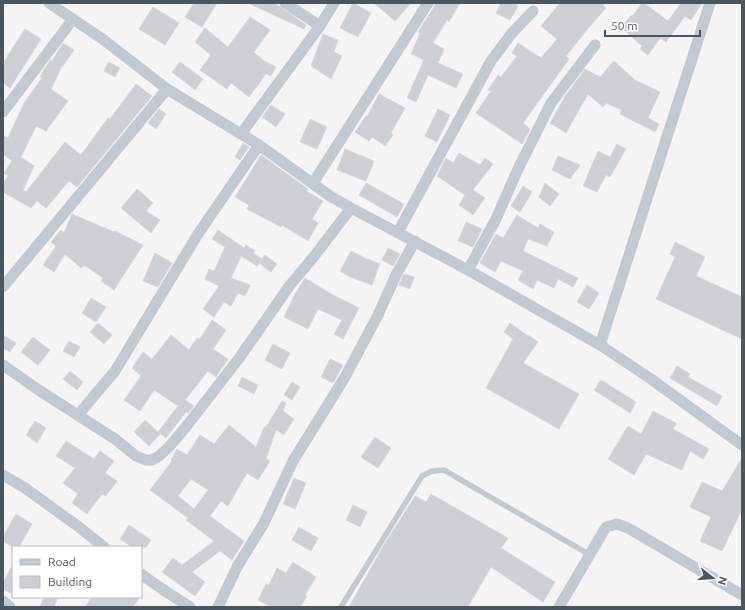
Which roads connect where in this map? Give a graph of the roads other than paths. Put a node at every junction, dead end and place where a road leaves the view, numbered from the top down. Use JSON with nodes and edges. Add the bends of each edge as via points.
{"nodes":[{"id":1,"x":49,"y":3,"type":"edge"},
{"id":2,"x":285,"y":3,"type":"edge"},
{"id":3,"x":334,"y":3,"type":"edge"},
{"id":4,"x":428,"y":3,"type":"edge"},
{"id":5,"x":710,"y":3,"type":"edge"},
{"id":6,"x":533,"y":11,"type":"dead end"},
{"id":7,"x":74,"y":19,"type":"junction"},
{"id":8,"x":320,"y":26,"type":"junction"},
{"id":9,"x":595,"y":45,"type":"dead end"},
{"id":10,"x":167,"y":89,"type":"junction"},
{"id":11,"x":3,"y":112,"type":"edge"},
{"id":12,"x":241,"y":134,"type":"junction"},
{"id":13,"x":259,"y":145,"type":"junction"},
{"id":14,"x":313,"y":183,"type":"junction"},
{"id":15,"x":350,"y":208,"type":"junction"},
{"id":16,"x":398,"y":232,"type":"junction"},
{"id":17,"x":415,"y":241,"type":"junction"},
{"id":18,"x":468,"y":270,"type":"junction"},
{"id":19,"x":3,"y":286,"type":"edge"},
{"id":20,"x":600,"y":345,"type":"junction"},
{"id":21,"x":3,"y":366,"type":"edge"},
{"id":22,"x":78,"y":415,"type":"junction"},
{"id":23,"x":742,"y":445,"type":"edge"},
{"id":24,"x":3,"y":475,"type":"edge"},
{"id":25,"x":103,"y":546,"type":"edge"},
{"id":26,"x":590,"y":555,"type":"junction"},
{"id":27,"x":142,"y":575,"type":"edge"},
{"id":28,"x":742,"y":595,"type":"edge"},
{"id":29,"x":3,"y":601,"type":"edge"},
{"id":30,"x":10,"y":607,"type":"edge"},
{"id":31,"x":190,"y":607,"type":"edge"},
{"id":32,"x":218,"y":607,"type":"edge"},
{"id":33,"x":341,"y":607,"type":"edge"},
{"id":34,"x":559,"y":607,"type":"edge"}],
"edges":[{"from":1,"to":7,"type":"street"},
{"from":2,"to":8,"type":"street"},
{"from":3,"to":8,"type":"street"},
{"from":4,"to":14,"type":"street"},
{"from":5,"to":20,"type":"street"},
{"from":6,"to":16,"type":"street","via":[[512,33],[492,61]]},
{"from":7,"to":10,"type":"street"},
{"from":7,"to":11,"type":"street"},
{"from":8,"to":12,"type":"street"},
{"from":9,"to":18,"type":"street","via":[[551,103],[496,219]]},
{"from":10,"to":12,"type":"street"},
{"from":10,"to":19,"type":"street"},
{"from":12,"to":13,"type":"street"},
{"from":13,"to":14,"type":"street"},
{"from":13,"to":22,"type":"street","via":[[186,253],[115,371]]},
{"from":14,"to":15,"type":"street"},
{"from":15,"to":16,"type":"street"},
{"from":15,"to":22,"type":"street","via":[[290,285],[240,357],[189,423],[159,456],[152,460],[136,456]]},
{"from":16,"to":17,"type":"street"},
{"from":17,"to":18,"type":"street"},
{"from":17,"to":32,"type":"street","via":[[345,377],[293,461],[264,523],[237,567]]},
{"from":18,"to":20,"type":"street"},
{"from":20,"to":23,"type":"street"},
{"from":21,"to":22,"type":"street"},
{"from":24,"to":25,"type":"street","via":[[80,527]]},
{"from":26,"to":28,"type":"street","via":[[606,527],[617,524]]},
{"from":26,"to":33,"type":"lane","via":[[444,470],[432,470],[422,476]]},
{"from":26,"to":34,"type":"street"},
{"from":27,"to":31,"type":"street"},
{"from":29,"to":30,"type":"street"}]}
